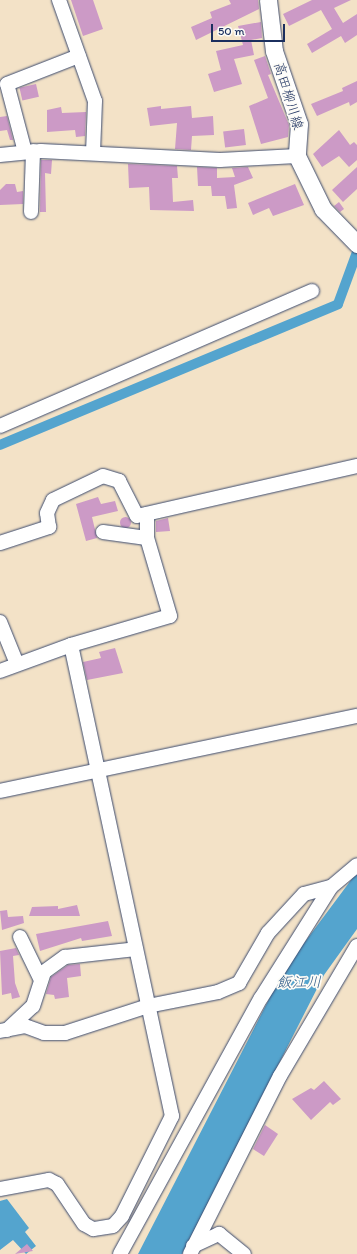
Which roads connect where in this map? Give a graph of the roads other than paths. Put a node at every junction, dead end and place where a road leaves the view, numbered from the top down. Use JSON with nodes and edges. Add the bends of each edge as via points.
{"nodes":[{"id":1,"x":59,"y":0,"type":"edge"},
{"id":2,"x":268,"y":0,"type":"edge"},
{"id":3,"x":79,"y":56,"type":"junction"},
{"id":4,"x":29,"y":152,"type":"junction"},
{"id":5,"x":94,"y":152,"type":"junction"},
{"id":6,"x":0,"y":155,"type":"edge"},
{"id":7,"x":296,"y":156,"type":"junction"},
{"id":8,"x":30,"y":212,"type":"dead end"},
{"id":9,"x":357,"y":244,"type":"edge"},
{"id":10,"x":312,"y":291,"type":"dead end"},
{"id":11,"x":0,"y":426,"type":"edge"},
{"id":12,"x":357,"y":466,"type":"edge"},
{"id":13,"x":147,"y":514,"type":"junction"},
{"id":14,"x":103,"y":532,"type":"dead end"},
{"id":15,"x":146,"y":538,"type":"junction"},
{"id":16,"x":0,"y":543,"type":"edge"},
{"id":17,"x":0,"y":622,"type":"edge"},
{"id":18,"x":71,"y":645,"type":"junction"},
{"id":19,"x":17,"y":664,"type":"junction"},
{"id":20,"x":0,"y":671,"type":"edge"},
{"id":21,"x":357,"y":716,"type":"edge"},
{"id":22,"x":102,"y":773,"type":"junction"},
{"id":23,"x":0,"y":791,"type":"edge"},
{"id":24,"x":357,"y":865,"type":"edge"},
{"id":25,"x":331,"y":887,"type":"junction"},
{"id":26,"x":20,"y":937,"type":"dead end"},
{"id":27,"x":357,"y":946,"type":"edge"},
{"id":28,"x":136,"y":949,"type":"junction"},
{"id":29,"x":41,"y":980,"type":"junction"},
{"id":30,"x":148,"y":1006,"type":"junction"},
{"id":31,"x":3,"y":1031,"type":"edge"},
{"id":32,"x":0,"y":1189,"type":"edge"},
{"id":33,"x":191,"y":1250,"type":"edge"},
{"id":34,"x":120,"y":1254,"type":"edge"},
{"id":35,"x":244,"y":1254,"type":"edge"}],
"edges":[{"from":1,"to":3,"type":"street"},
{"from":2,"to":7,"type":"main road","name":"高田柳川線","via":[[274,51],[299,124]]},
{"from":3,"to":4,"type":"street","via":[[6,84]]},
{"from":3,"to":5,"type":"street","via":[[95,101]]},
{"from":4,"to":5,"type":"street"},
{"from":4,"to":6,"type":"street"},
{"from":4,"to":8,"type":"street"},
{"from":5,"to":7,"type":"street","via":[[220,160]]},
{"from":7,"to":9,"type":"main road","via":[[323,209]]},
{"from":10,"to":11,"type":"street"},
{"from":12,"to":13,"type":"street"},
{"from":13,"to":15,"type":"street"},
{"from":13,"to":16,"type":"street","via":[[137,516],[118,481],[108,475],[53,500],[47,513],[49,527]]},
{"from":14,"to":15,"type":"street"},
{"from":15,"to":18,"type":"street","via":[[170,616]]},
{"from":17,"to":19,"type":"street"},
{"from":18,"to":19,"type":"street"},
{"from":18,"to":22,"type":"street"},
{"from":19,"to":20,"type":"street"},
{"from":21,"to":22,"type":"street"},
{"from":22,"to":23,"type":"street"},
{"from":22,"to":28,"type":"street"},
{"from":24,"to":25,"type":"street"},
{"from":25,"to":30,"type":"street","via":[[304,894],[268,933],[239,983],[218,992]]},
{"from":25,"to":34,"type":"street","via":[[261,998]]},
{"from":26,"to":29,"type":"street"},
{"from":27,"to":33,"type":"street","via":[[284,1069]]},
{"from":28,"to":29,"type":"street","via":[[65,957],[44,972]]},
{"from":28,"to":30,"type":"street"},
{"from":29,"to":31,"type":"street","via":[[32,1006]]},
{"from":30,"to":31,"type":"street","via":[[65,1033],[44,1033],[25,1026]]},
{"from":30,"to":32,"type":"street","via":[[172,1116],[122,1216],[113,1226],[93,1229],[84,1224],[57,1184],[50,1180]]},
{"from":33,"to":35,"type":"street","via":[[219,1234]]}]}
